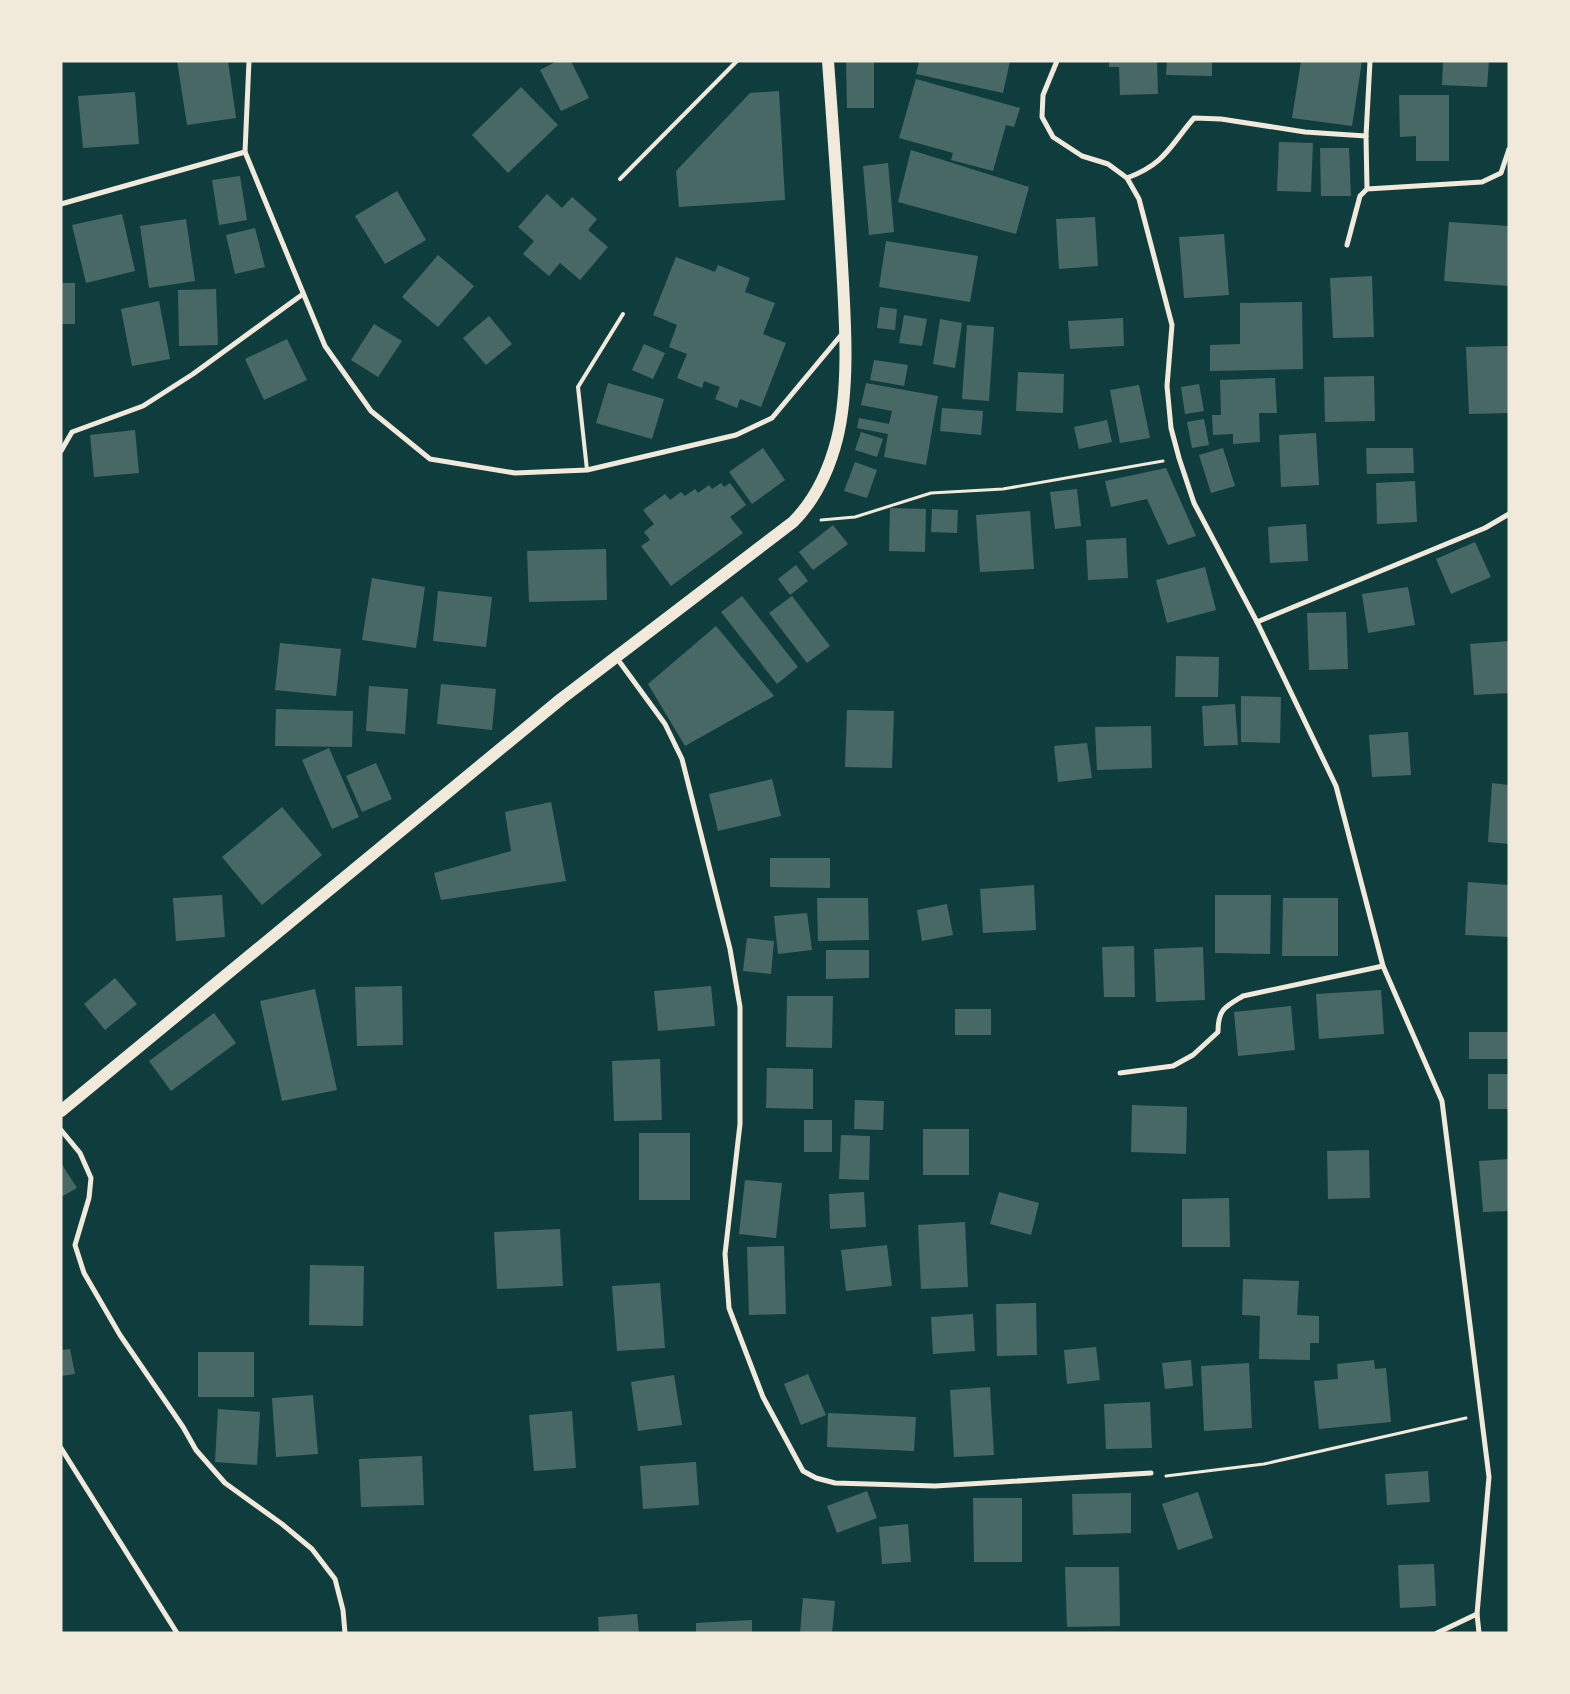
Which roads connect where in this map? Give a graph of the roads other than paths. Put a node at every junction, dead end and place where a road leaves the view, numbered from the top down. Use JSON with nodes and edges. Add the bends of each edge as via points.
{"nodes":[{"id":1,"x":249,"y":61,"type":"edge"},
{"id":2,"x":737,"y":61,"type":"edge"},
{"id":3,"x":828,"y":61,"type":"edge"},
{"id":4,"x":1057,"y":61,"type":"edge"},
{"id":5,"x":1370,"y":61,"type":"edge"},
{"id":6,"x":1366,"y":136,"type":"junction"},
{"id":7,"x":1509,"y":149,"type":"edge"},
{"id":8,"x":245,"y":152,"type":"junction"},
{"id":9,"x":620,"y":178,"type":"dead end"},
{"id":10,"x":1127,"y":178,"type":"junction"},
{"id":11,"x":1367,"y":189,"type":"junction"},
{"id":12,"x":61,"y":204,"type":"edge"},
{"id":13,"x":1347,"y":245,"type":"dead end"},
{"id":14,"x":303,"y":294,"type":"junction"},
{"id":15,"x":622,"y":314,"type":"dead end"},
{"id":16,"x":845,"y":330,"type":"junction"},
{"id":17,"x":61,"y":451,"type":"edge"},
{"id":18,"x":587,"y":470,"type":"junction"},
{"id":19,"x":1509,"y":514,"type":"edge"},
{"id":20,"x":1258,"y":622,"type":"junction"},
{"id":21,"x":615,"y":656,"type":"junction"},
{"id":22,"x":1383,"y":966,"type":"junction"},
{"id":23,"x":1120,"y":1073,"type":"dead end"},
{"id":24,"x":61,"y":1110,"type":"edge"},
{"id":25,"x":61,"y":1130,"type":"edge"},
{"id":26,"x":61,"y":1448,"type":"edge"},
{"id":27,"x":1151,"y":1473,"type":"road end"},
{"id":28,"x":1477,"y":1614,"type":"junction"},
{"id":29,"x":177,"y":1633,"type":"edge"},
{"id":30,"x":345,"y":1633,"type":"edge"},
{"id":31,"x":1438,"y":1633,"type":"edge"},
{"id":32,"x":1479,"y":1633,"type":"edge"}],
"edges":[{"from":1,"to":8,"type":"street"},
{"from":2,"to":9,"type":"lane"},
{"from":3,"to":16,"type":"main road"},
{"from":4,"to":10,"type":"street","via":[[1042,102],[1042,117],[1053,137],[1082,156],[1108,164]]},
{"from":5,"to":6,"type":"street"},
{"from":6,"to":10,"type":"street","via":[[1194,118],[1169,153],[1146,171]]},
{"from":6,"to":11,"type":"street"},
{"from":7,"to":11,"type":"street","via":[[1501,173],[1482,182]]},
{"from":8,"to":12,"type":"street"},
{"from":8,"to":14,"type":"street"},
{"from":10,"to":20,"type":"street","via":[[1139,199],[1172,325],[1167,386],[1170,428],[1178,458],[1194,503]]},
{"from":11,"to":13,"type":"street","via":[[1360,196]]},
{"from":14,"to":17,"type":"street","via":[[143,406],[72,432]]},
{"from":14,"to":18,"type":"street","via":[[325,346],[371,411],[430,459],[515,473]]},
{"from":15,"to":18,"type":"lane","via":[[578,387]]},
{"from":16,"to":18,"type":"street","via":[[772,418],[736,435]]},
{"from":16,"to":21,"type":"main road","via":[[842,412],[837,440],[807,508],[793,522]]},
{"from":19,"to":20,"type":"street","via":[[1485,528]]},
{"from":20,"to":22,"type":"street","via":[[1336,786]]},
{"from":21,"to":24,"type":"main road"},
{"from":21,"to":27,"type":"street","via":[[664,724],[682,759],[730,949],[740,1007],[740,1124],[725,1254],[729,1308],[762,1397],[803,1470],[835,1484],[935,1486]]},
{"from":22,"to":23,"type":"street","via":[[1243,996],[1225,1007],[1218,1016],[1218,1032],[1193,1055],[1173,1066]]},
{"from":22,"to":28,"type":"street","via":[[1442,1101],[1489,1477]]},
{"from":25,"to":30,"type":"street","via":[[80,1153],[91,1178],[89,1198],[75,1244],[84,1272],[120,1335],[196,1450],[225,1484],[312,1549],[335,1580]]},
{"from":26,"to":29,"type":"street"},
{"from":28,"to":31,"type":"street"},
{"from":28,"to":32,"type":"street"}]}
